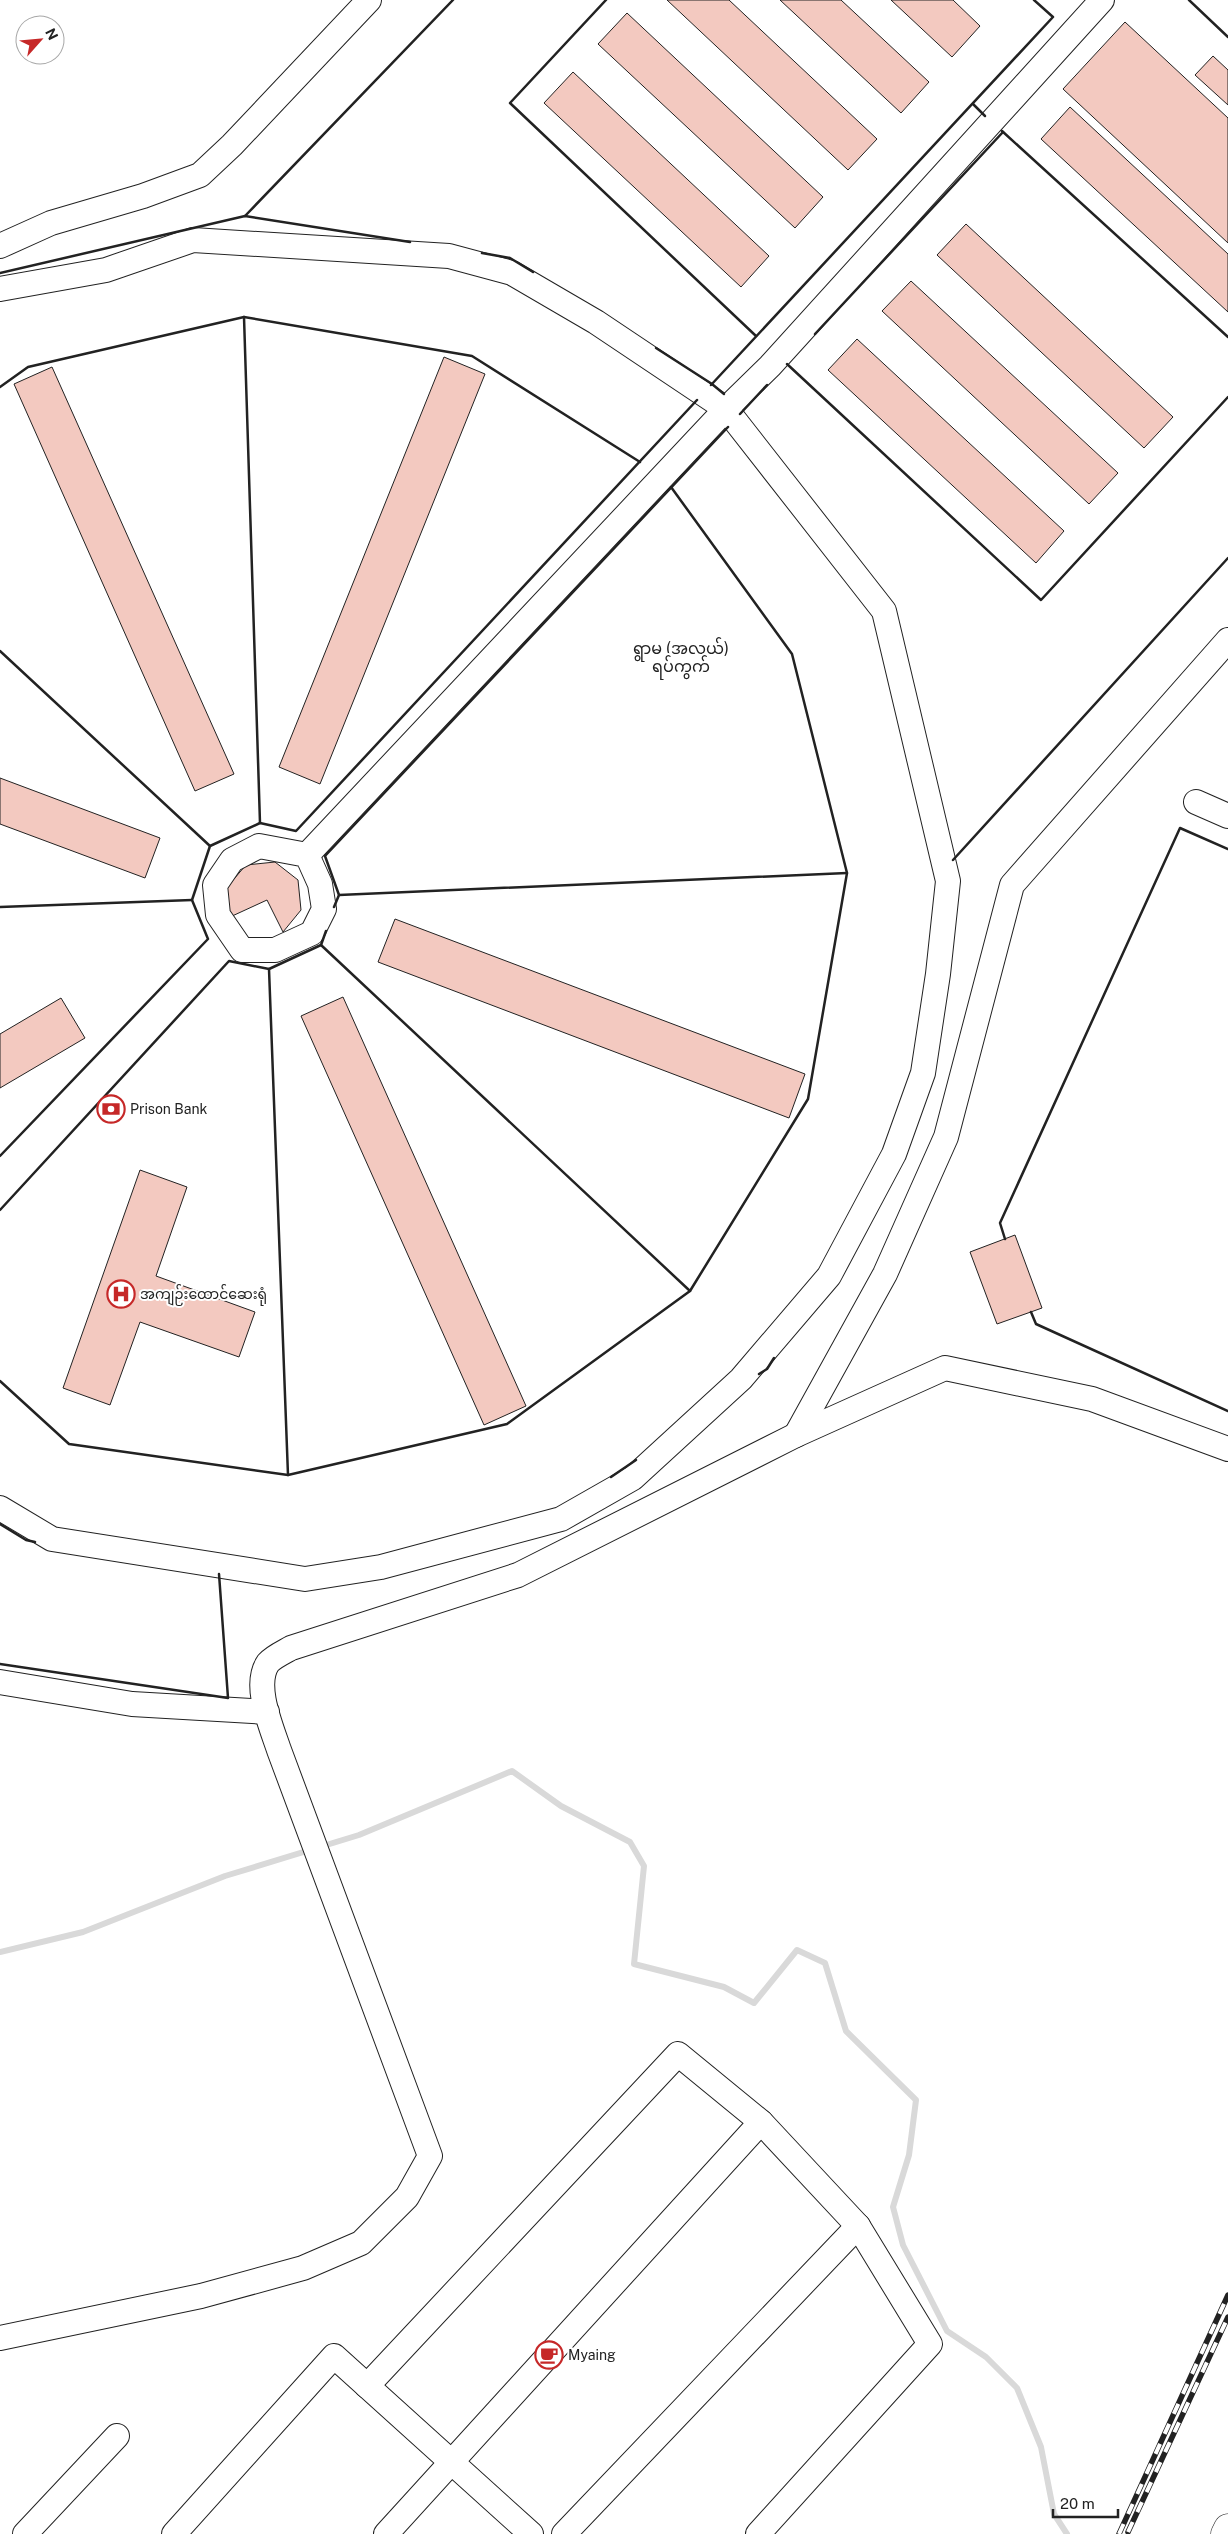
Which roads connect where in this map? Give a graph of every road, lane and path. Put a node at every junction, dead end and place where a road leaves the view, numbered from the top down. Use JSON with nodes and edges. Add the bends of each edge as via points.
{"nodes":[{"id":1,"x":369,"y":0,"type":"edge"},
{"id":2,"x":1102,"y":0,"type":"edge"},
{"id":3,"x":0,"y":246,"type":"edge"},
{"id":4,"x":0,"y":289,"type":"edge"},
{"id":5,"x":726,"y":409,"type":"junction"},
{"id":6,"x":1228,"y":640,"type":"edge"},
{"id":7,"x":1196,"y":802,"type":"dead end"},
{"id":8,"x":1228,"y":816,"type":"edge"},
{"id":9,"x":307,"y":855,"type":"junction"},
{"id":10,"x":796,"y":1435,"type":"junction"},
{"id":11,"x":1228,"y":1449,"type":"edge"},
{"id":12,"x":0,"y":1508,"type":"edge"},
{"id":13,"x":0,"y":1682,"type":"edge"},
{"id":14,"x":267,"y":1712,"type":"junction"},
{"id":15,"x":761,"y":2122,"type":"junction"},
{"id":16,"x":858,"y":2226,"type":"junction"},
{"id":17,"x":0,"y":2338,"type":"edge"},
{"id":18,"x":367,"y":2386,"type":"junction"},
{"id":19,"x":117,"y":2436,"type":"dead end"},
{"id":20,"x":452,"y":2462,"type":"junction"},
{"id":21,"x":1228,"y":2528,"type":"edge"},
{"id":22,"x":25,"y":2534,"type":"edge"},
{"id":23,"x":174,"y":2534,"type":"edge"},
{"id":24,"x":386,"y":2534,"type":"edge"},
{"id":25,"x":531,"y":2534,"type":"edge"},
{"id":26,"x":564,"y":2534,"type":"edge"},
{"id":27,"x":758,"y":2534,"type":"edge"},
{"id":28,"x":1225,"y":2534,"type":"edge"}],
"edges":[{"from":1,"to":3,"type":"street","via":[[232,146],[200,175],[51,223]]},
{"from":2,"to":5,"type":"street","via":[[770,366]]},
{"from":4,"to":5,"type":"street","via":[[106,270],[194,240],[449,256],[512,274],[596,322]]},
{"from":5,"to":9,"type":"street"},
{"from":5,"to":12,"type":"street","via":[[884,611],[948,881],[923,1073],[894,1154],[829,1276],[741,1379],[640,1472],[561,1519],[381,1567],[305,1579],[52,1540]]},
{"from":6,"to":10,"type":"street","via":[[1012,885],[946,1136],[885,1274]]},
{"from":7,"to":8,"type":"street"},
{"from":9,"to":9,"type":"street","via":[[259,846],[232,860],[215,885],[218,915],[242,950],[275,950],[312,933],[324,908],[320,884]]},
{"from":10,"to":11,"type":"street","via":[[945,1368],[1092,1399]]},
{"from":10,"to":14,"type":"street","via":[[518,1575],[291,1648],[269,1661],[261,1676]]},
{"from":13,"to":14,"type":"street","via":[[132,1704]]},
{"from":14,"to":17,"type":"street","via":[[430,2156],[407,2197],[361,2243],[303,2268],[200,2296]]},
{"from":15,"to":16,"type":"street"},
{"from":15,"to":18,"type":"street","via":[[678,2054]]},
{"from":15,"to":20,"type":"street"},
{"from":16,"to":26,"type":"street"},
{"from":16,"to":27,"type":"street","via":[[930,2344]]},
{"from":18,"to":20,"type":"street"},
{"from":18,"to":23,"type":"street","via":[[334,2356]]},
{"from":19,"to":22,"type":"street"},
{"from":20,"to":24,"type":"street"},
{"from":20,"to":25,"type":"street"},
{"from":21,"to":28,"type":"main road"}]}
